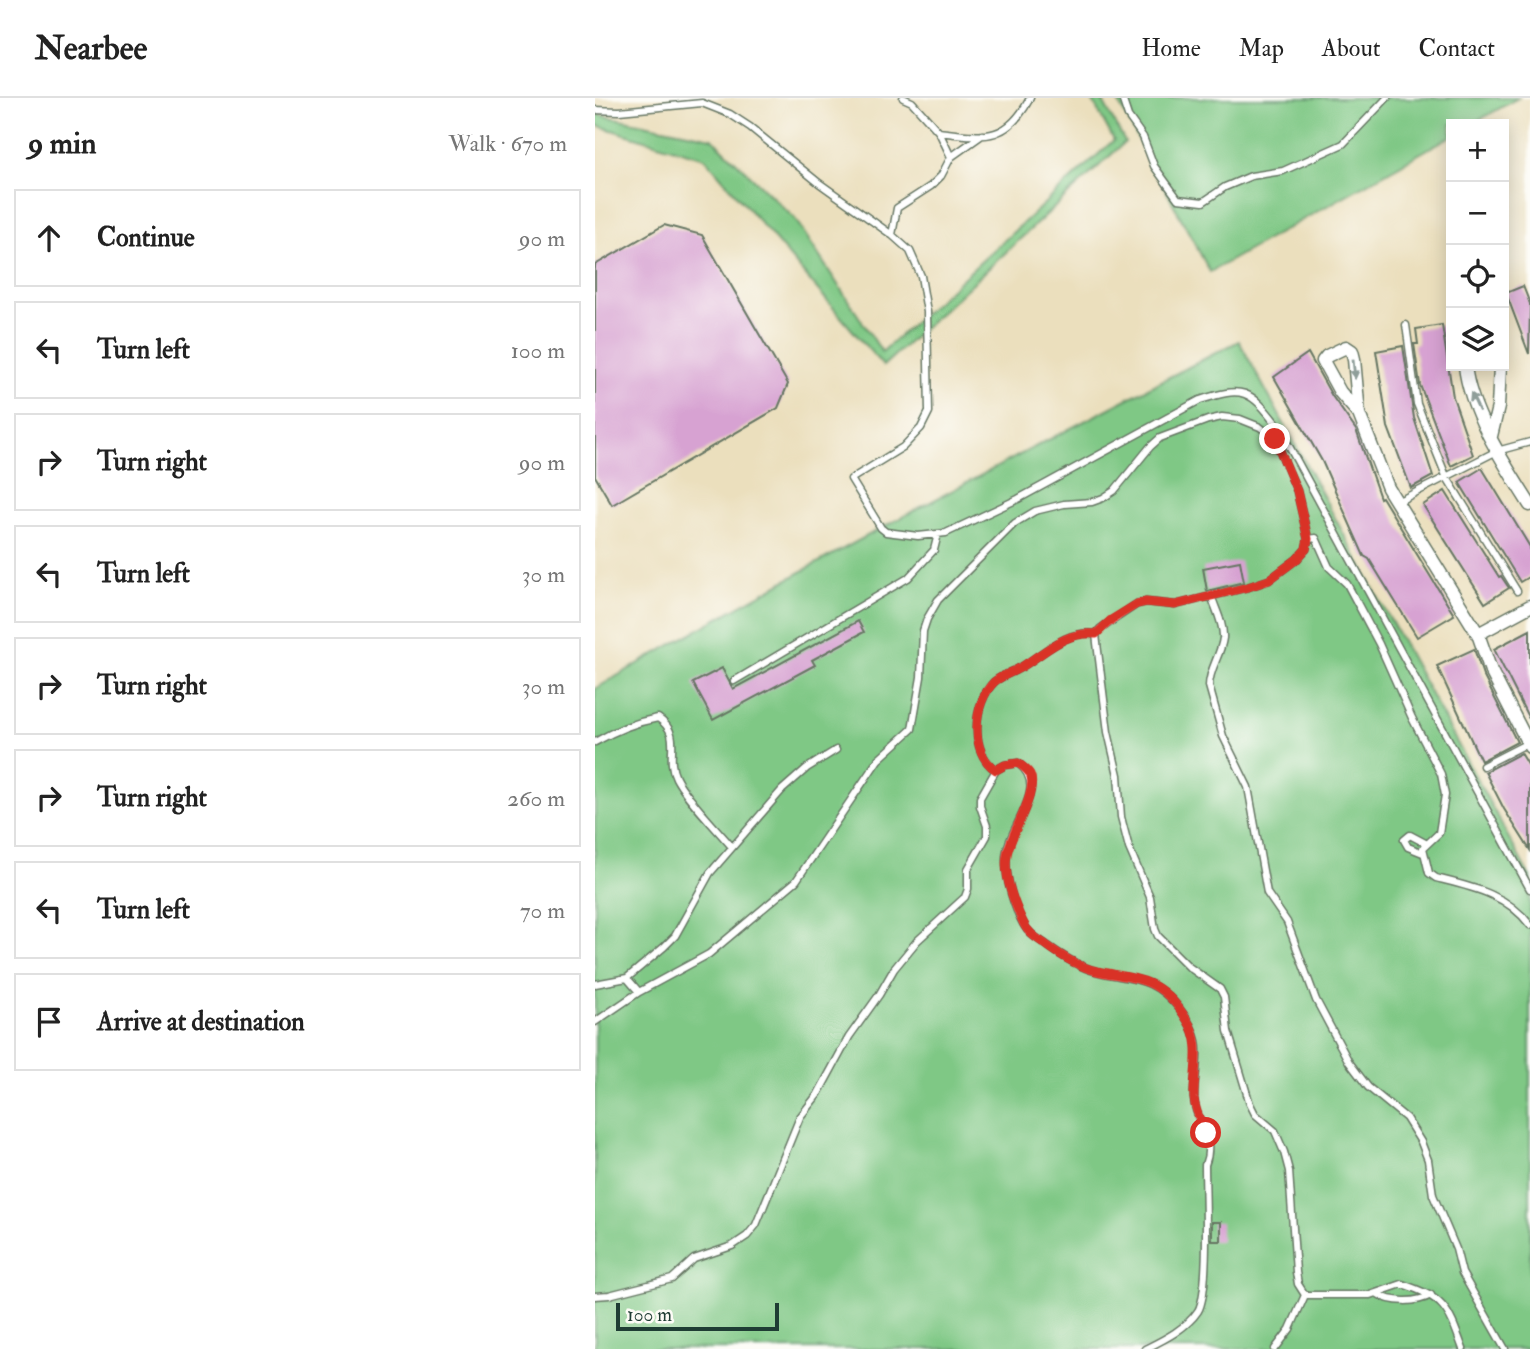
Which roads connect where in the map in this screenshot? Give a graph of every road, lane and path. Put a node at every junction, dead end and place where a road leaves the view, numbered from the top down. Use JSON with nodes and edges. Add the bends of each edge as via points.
{"nodes":[{"id":1,"x":904,"y":98,"type":"edge"},
{"id":2,"x":1030,"y":98,"type":"edge"},
{"id":3,"x":1122,"y":98,"type":"edge"},
{"id":4,"x":1387,"y":98,"type":"edge"},
{"id":5,"x":595,"y":110,"type":"edge"},
{"id":6,"x":939,"y":132,"type":"junction"},
{"id":7,"x":982,"y":135,"type":"junction"},
{"id":8,"x":951,"y":157,"type":"junction"},
{"id":9,"x":892,"y":235,"type":"junction"},
{"id":10,"x":1406,"y":326,"type":"dead end"},
{"id":11,"x":1466,"y":371,"type":"edge"},
{"id":12,"x":1500,"y":371,"type":"edge"},
{"id":13,"x":1359,"y":414,"type":"junction"},
{"id":14,"x":1491,"y":436,"type":"junction"},
{"id":15,"x":1530,"y":442,"type":"edge"},
{"id":16,"x":1497,"y":452,"type":"junction"},
{"id":17,"x":1446,"y":476,"type":"junction"},
{"id":18,"x":1395,"y":503,"type":"junction"},
{"id":19,"x":1530,"y":505,"type":"edge"},
{"id":20,"x":938,"y":534,"type":"junction"},
{"id":21,"x":1308,"y":539,"type":"junction"},
{"id":22,"x":1517,"y":591,"type":"dead end"},
{"id":23,"x":1211,"y":595,"type":"junction"},
{"id":24,"x":1530,"y":606,"type":"edge"},
{"id":25,"x":1096,"y":634,"type":"junction"},
{"id":26,"x":1478,"y":634,"type":"junction"},
{"id":27,"x":734,"y":681,"type":"dead end"},
{"id":28,"x":595,"y":742,"type":"edge"},
{"id":29,"x":1529,"y":745,"type":"edge"},
{"id":30,"x":836,"y":750,"type":"dead end"},
{"id":31,"x":1483,"y":766,"type":"dead end"},
{"id":32,"x":996,"y":770,"type":"junction"},
{"id":33,"x":1427,"y":844,"type":"junction"},
{"id":34,"x":732,"y":847,"type":"junction"},
{"id":35,"x":1423,"y":853,"type":"junction"},
{"id":36,"x":1530,"y":889,"type":"edge"},
{"id":37,"x":1530,"y":925,"type":"edge"},
{"id":38,"x":627,"y":978,"type":"junction"},
{"id":39,"x":595,"y":984,"type":"edge"},
{"id":40,"x":639,"y":992,"type":"junction"},
{"id":41,"x":595,"y":1021,"type":"edge"},
{"id":42,"x":1378,"y":1294,"type":"junction"},
{"id":43,"x":1305,"y":1295,"type":"junction"},
{"id":44,"x":1431,"y":1295,"type":"junction"},
{"id":45,"x":595,"y":1296,"type":"edge"},
{"id":46,"x":1145,"y":1349,"type":"edge"},
{"id":47,"x":1275,"y":1349,"type":"edge"},
{"id":48,"x":1463,"y":1349,"type":"edge"},
{"id":49,"x":1505,"y":1349,"type":"edge"}],
"edges":[{"from":1,"to":6,"type":"lane"},
{"from":2,"to":7,"type":"lane","via":[[1014,124],[994,135]]},
{"from":3,"to":4,"type":"lane","via":[[1154,166],[1178,199],[1203,202],[1251,176],[1283,171],[1343,144]]},
{"from":5,"to":9,"type":"lane","via":[[702,103],[730,114]]},
{"from":6,"to":7,"type":"lane"},
{"from":6,"to":8,"type":"lane"},
{"from":7,"to":8,"type":"lane"},
{"from":8,"to":9,"type":"lane","via":[[941,176],[897,208]]},
{"from":9,"to":20,"type":"lane","via":[[911,251],[921,276],[927,312],[929,412],[903,447],[851,479],[886,532]]},
{"from":10,"to":17,"type":"lane","via":[[1417,404]]},
{"from":14,"to":11,"type":"street","one_way":true},
{"from":12,"to":14,"type":"street"},
{"from":13,"to":13,"type":"street","one_way":true,"via":[[1323,361],[1346,347],[1354,359]]},
{"from":13,"to":18,"type":"street"},
{"from":14,"to":16,"type":"street"},
{"from":15,"to":16,"type":"lane"},
{"from":16,"to":17,"type":"lane"},
{"from":16,"to":19,"type":"street"},
{"from":17,"to":18,"type":"lane"},
{"from":17,"to":22,"type":"lane"},
{"from":18,"to":26,"type":"street"},
{"from":20,"to":27,"type":"lane","via":[[934,550],[908,578]]},
{"from":20,"to":36,"type":"lane","via":[[1018,499],[1200,400],[1230,391],[1252,397],[1278,426]]},
{"from":21,"to":23,"type":"lane","via":[[1297,559],[1269,580]]},
{"from":21,"to":33,"type":"lane","via":[[1316,538],[1329,566],[1347,584],[1441,774],[1443,817],[1437,837]]},
{"from":21,"to":40,"type":"lane","via":[[1297,491],[1275,439],[1260,427],[1222,417],[1160,438],[1103,498],[1025,515],[938,600],[923,631],[912,729],[878,760],[796,881],[709,954]]},
{"from":23,"to":25,"type":"lane","via":[[1175,605],[1137,604]]},
{"from":23,"to":49,"type":"lane","via":[[1223,638],[1209,686],[1223,736],[1248,787],[1267,893],[1287,922],[1316,1000],[1349,1062],[1368,1087],[1406,1118],[1421,1142],[1433,1195],[1462,1273]]},
{"from":24,"to":26,"type":"street"},
{"from":25,"to":32,"type":"lane","via":[[1062,639],[994,682],[983,701],[976,732],[982,756]]},
{"from":25,"to":43,"type":"lane","via":[[1121,817],[1150,897],[1154,929],[1224,997],[1228,1031],[1250,1104],[1280,1139],[1289,1171],[1296,1272]]},
{"from":26,"to":29,"type":"street","via":[[1491,671]]},
{"from":28,"to":34,"type":"lane","via":[[647,720],[658,718],[667,724],[673,739],[675,776]]},
{"from":29,"to":31,"type":"lane"},
{"from":30,"to":34,"type":"lane","via":[[782,790]]},
{"from":32,"to":45,"type":"lane","via":[[980,798],[987,836],[968,869],[965,897],[909,950],[849,1037],[800,1117],[756,1225],[740,1241],[694,1259],[673,1279]]},
{"from":32,"to":46,"type":"lane","via":[[1018,763],[1030,774],[1025,807],[1006,857],[1024,926],[1078,965],[1163,990],[1187,1019],[1195,1039],[1194,1100],[1210,1147],[1205,1165],[1204,1290],[1197,1312],[1167,1338]]},
{"from":33,"to":35,"type":"lane"},
{"from":33,"to":35,"type":"lane","via":[[1410,835],[1404,840],[1408,847]]},
{"from":34,"to":38,"type":"lane","via":[[710,873],[674,936]]},
{"from":35,"to":37,"type":"lane","via":[[1431,875],[1499,898],[1515,907]]},
{"from":38,"to":39,"type":"lane"},
{"from":38,"to":40,"type":"lane"},
{"from":40,"to":41,"type":"lane"},
{"from":42,"to":43,"type":"lane"},
{"from":42,"to":44,"type":"lane","via":[[1395,1300]]},
{"from":42,"to":44,"type":"lane","via":[[1402,1284]]},
{"from":43,"to":47,"type":"lane"},
{"from":44,"to":48,"type":"lane","via":[[1451,1317]]}]}
